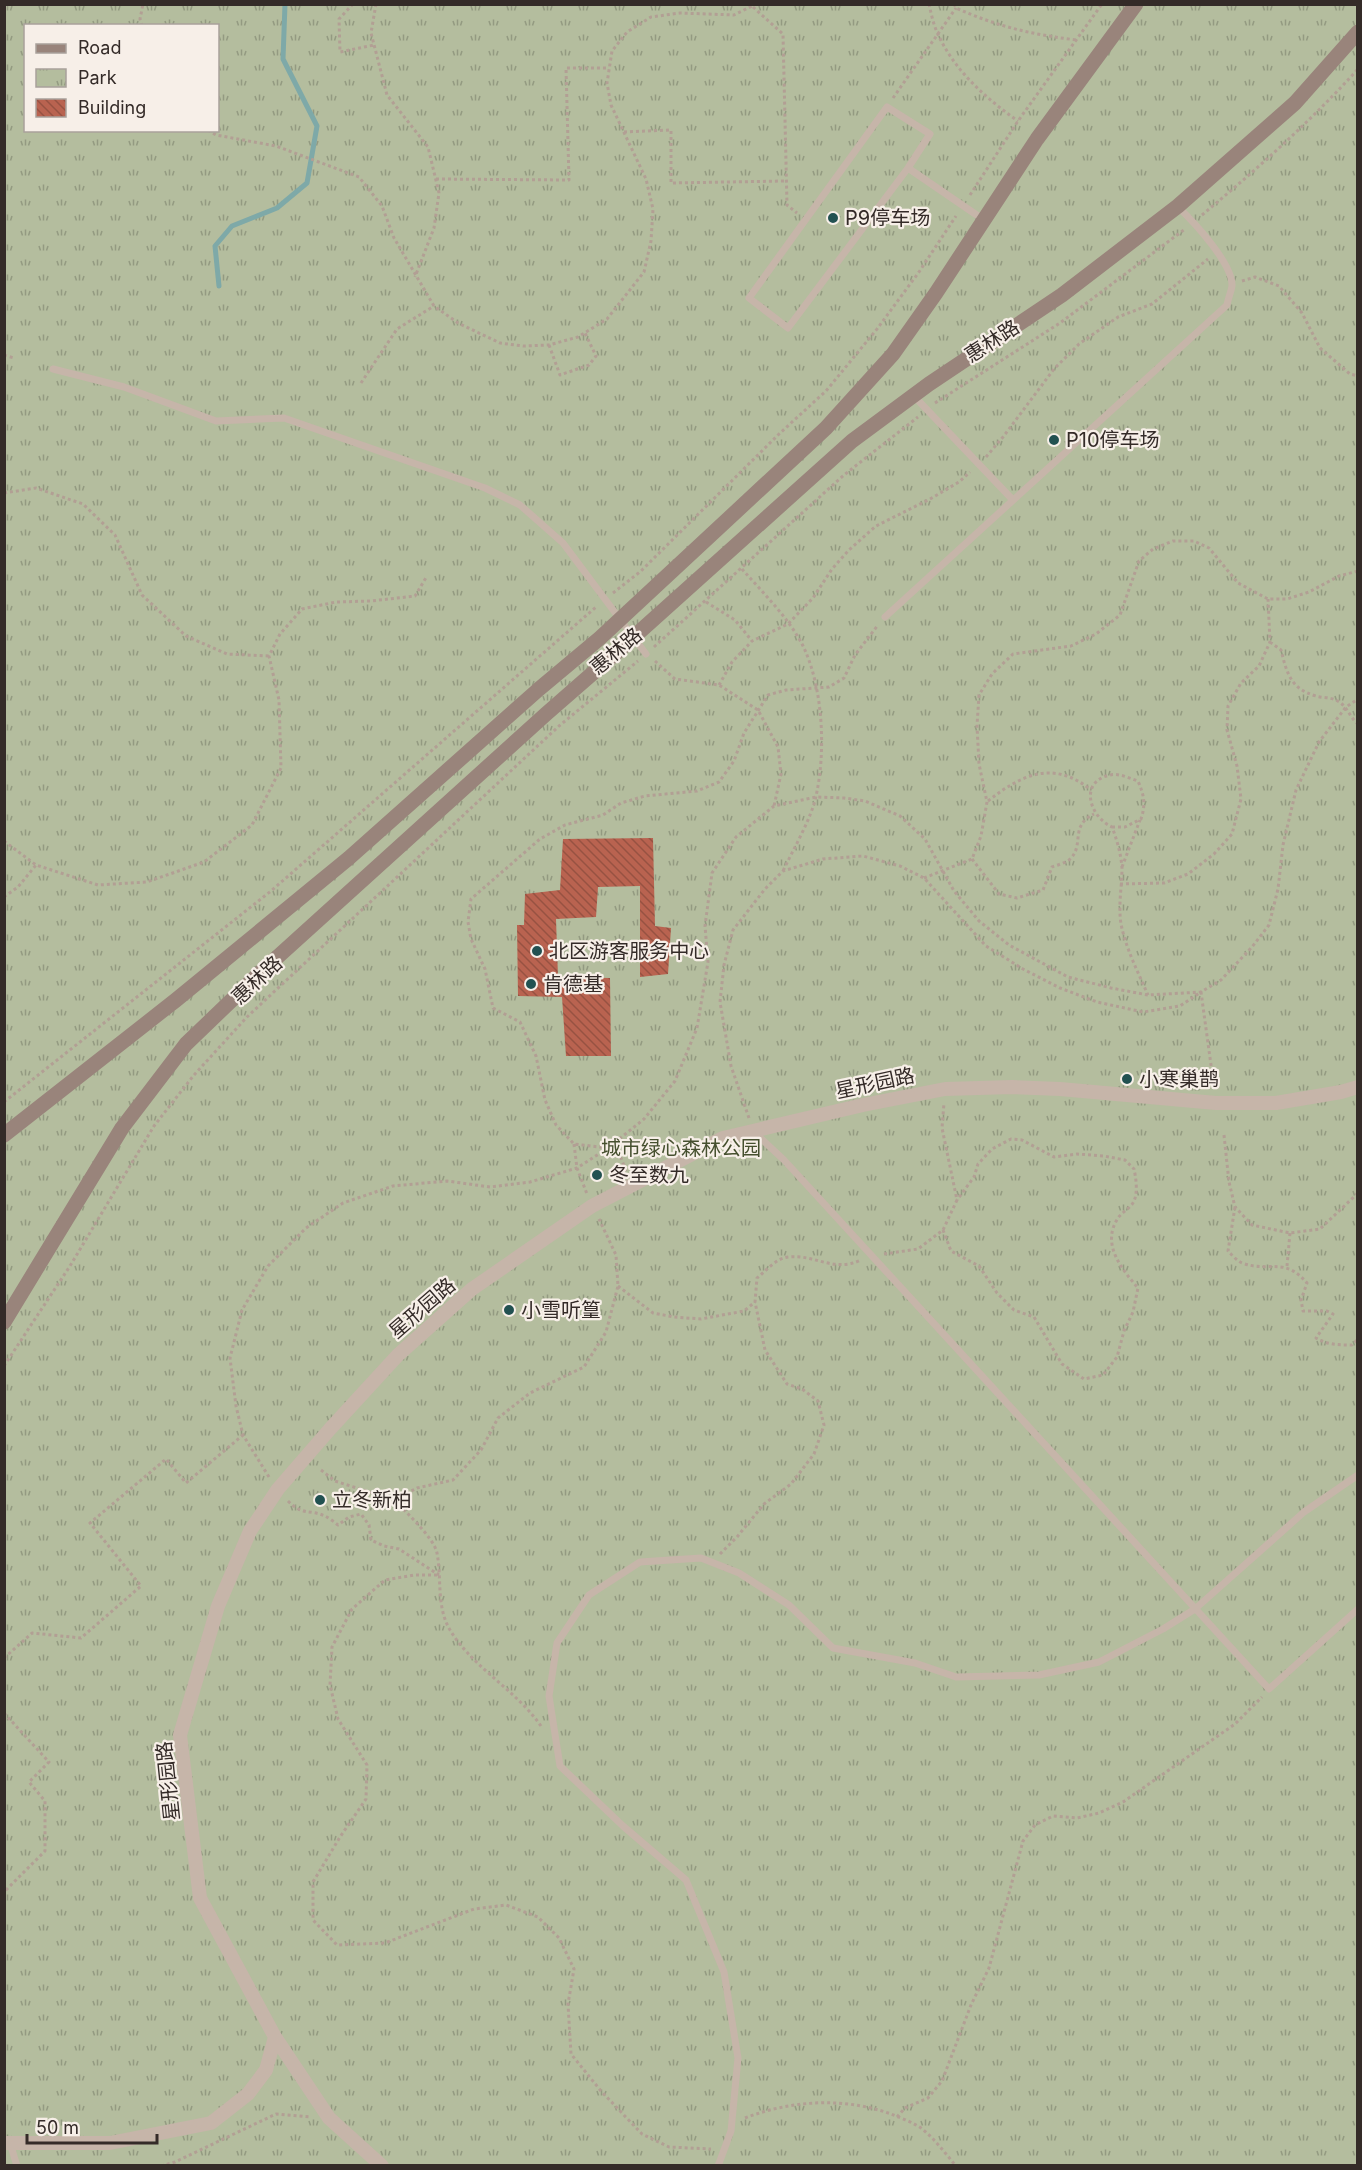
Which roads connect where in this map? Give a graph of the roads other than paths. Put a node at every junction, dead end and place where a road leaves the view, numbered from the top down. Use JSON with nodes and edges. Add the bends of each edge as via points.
{"nodes":[{"id":1,"x":1136,"y":4,"type":"edge"},
{"id":2,"x":1358,"y":32,"type":"edge"},
{"id":3,"x":908,"y":168,"type":"junction"},
{"id":4,"x":1178,"y":206,"type":"junction"},
{"id":5,"x":984,"y":220,"type":"junction"},
{"id":6,"x":53,"y":369,"type":"dead end"},
{"id":7,"x":913,"y":395,"type":"junction"},
{"id":8,"x":1012,"y":500,"type":"junction"},
{"id":9,"x":885,"y":617,"type":"road end"},
{"id":10,"x":620,"y":620,"type":"junction"},
{"id":11,"x":633,"y":638,"type":"junction"},
{"id":12,"x":646,"y":654,"type":"road end"},
{"id":13,"x":1358,"y":1087,"type":"edge"},
{"id":14,"x":753,"y":1131,"type":"junction"},
{"id":15,"x":4,"y":1136,"type":"edge"},
{"id":16,"x":4,"y":1322,"type":"edge"},
{"id":17,"x":1358,"y":1475,"type":"edge"},
{"id":18,"x":1196,"y":1609,"type":"junction"},
{"id":19,"x":1358,"y":1609,"type":"edge"},
{"id":20,"x":275,"y":2037,"type":"junction"},
{"id":21,"x":7,"y":2143,"type":"edge"},
{"id":22,"x":16,"y":2166,"type":"edge"},
{"id":23,"x":382,"y":2166,"type":"edge"},
{"id":24,"x":718,"y":2166,"type":"edge"}],
"edges":[{"from":1,"to":5,"type":"main road","name":"惠林路","via":[[1037,139]]},
{"from":2,"to":4,"type":"main road","name":"惠林路","via":[[1295,103]]},
{"from":3,"to":3,"type":"lane","via":[[930,134],[887,107],[749,298],[788,328]]},
{"from":3,"to":5,"type":"lane"},
{"from":4,"to":7,"type":"main road","name":"惠林路","via":[[1062,295]]},
{"from":4,"to":8,"type":"lane","via":[[1227,267],[1232,285],[1227,305]]},
{"from":5,"to":10,"type":"main road","name":"惠林路","via":[[893,354],[826,428]]},
{"from":6,"to":10,"type":"lane","via":[[124,387],[216,421],[284,418],[485,488],[520,505],[562,543]]},
{"from":7,"to":8,"type":"lane"},
{"from":7,"to":11,"type":"main road","name":"惠林路","via":[[852,441]]},
{"from":8,"to":9,"type":"lane"},
{"from":10,"to":11,"type":"lane"},
{"from":10,"to":15,"type":"main road","name":"惠林路","via":[[349,858]]},
{"from":11,"to":12,"type":"lane"},
{"from":11,"to":16,"type":"main road","name":"惠林路","via":[[186,1044],[122,1128]]},
{"from":13,"to":14,"type":"street","name":"星形园路","via":[[1276,1103],[1216,1103],[1060,1089],[945,1089]]},
{"from":14,"to":18,"type":"lane","via":[[784,1160]]},
{"from":14,"to":20,"type":"street","name":"星形园路","via":[[723,1138],[592,1206],[472,1289],[398,1355],[278,1490],[250,1531],[218,1606],[180,1735],[200,1898]]},
{"from":17,"to":18,"type":"lane","via":[[1304,1512]]},
{"from":18,"to":19,"type":"lane","via":[[1269,1689]]},
{"from":18,"to":24,"type":"lane","via":[[1100,1662],[1039,1675],[956,1677],[915,1663],[833,1648],[789,1605],[739,1573],[701,1558],[640,1562],[589,1595],[557,1643],[549,1696],[560,1766],[686,1880],[724,1972],[738,2058],[732,2122]]},
{"from":20,"to":21,"type":"street","via":[[266,2070],[248,2094],[211,2123],[110,2143]]},
{"from":20,"to":23,"type":"street","name":"星形园路","via":[[329,2118]]},
{"from":21,"to":22,"type":"lane"}]}
